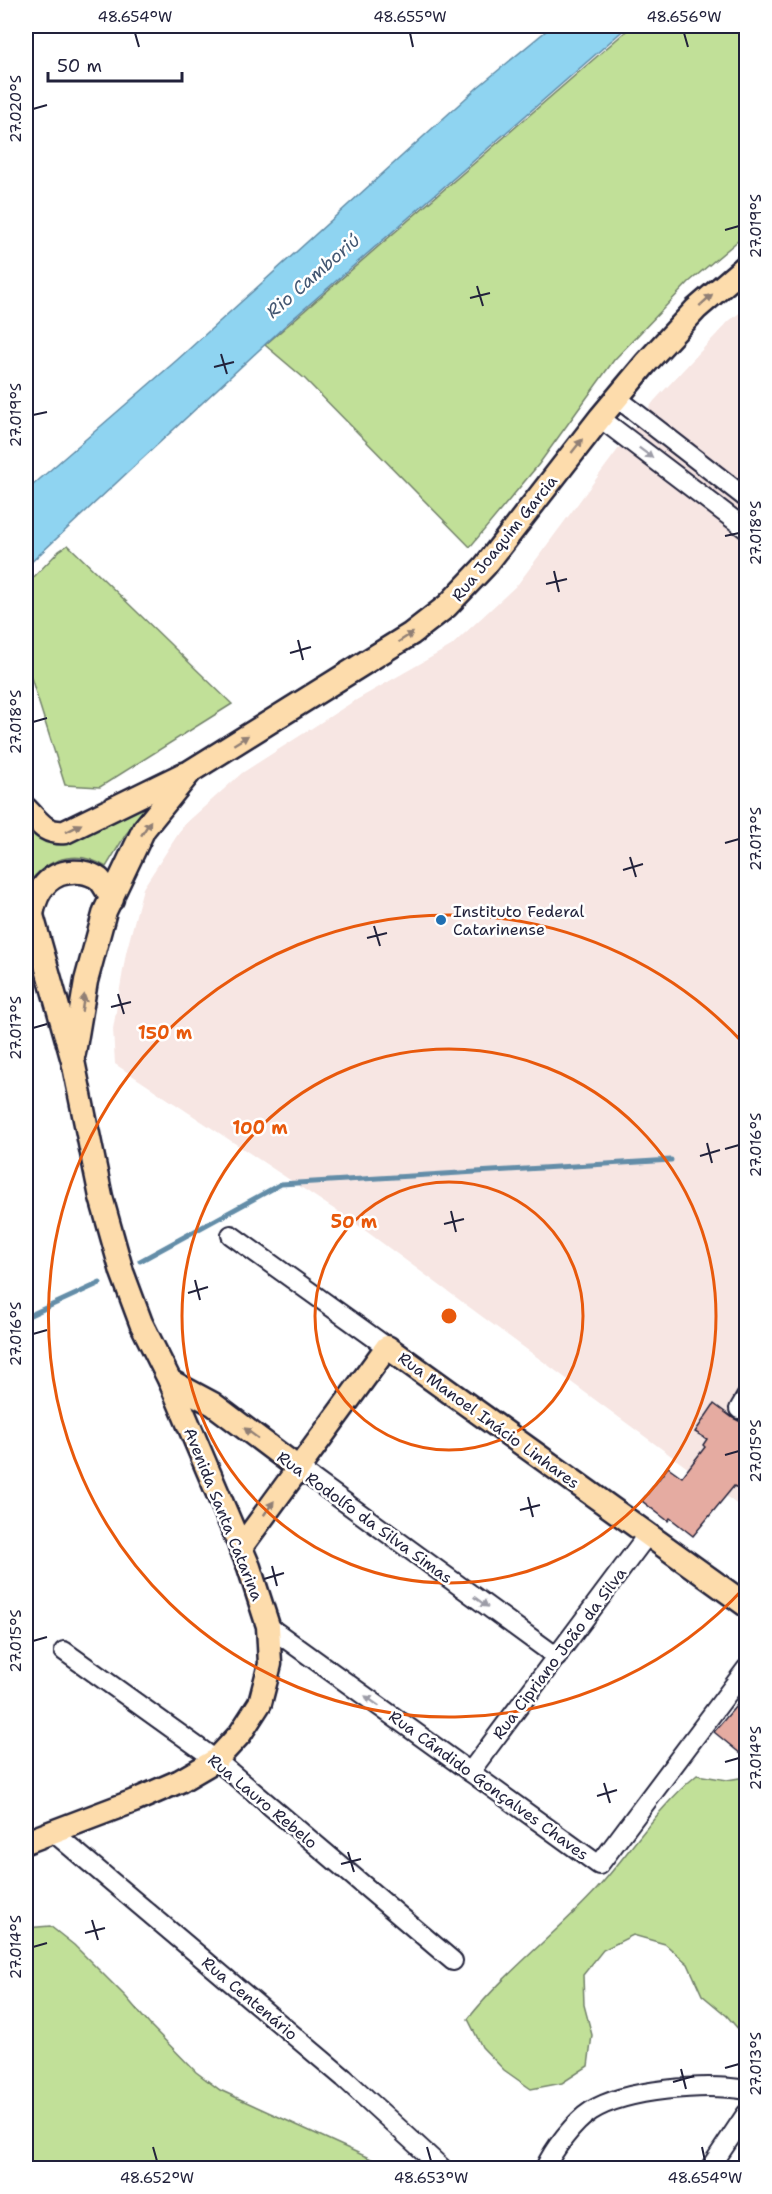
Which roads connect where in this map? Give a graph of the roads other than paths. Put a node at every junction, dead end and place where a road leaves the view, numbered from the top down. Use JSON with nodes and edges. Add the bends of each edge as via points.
{"nodes":[{"id":1,"x":747,"y":266,"type":"edge"},
{"id":2,"x":616,"y":398,"type":"junction"},
{"id":3,"x":600,"y":418,"type":"junction"},
{"id":4,"x":747,"y":498,"type":"edge"},
{"id":5,"x":747,"y":529,"type":"edge"},
{"id":6,"x":191,"y":771,"type":"junction"},
{"id":7,"x":26,"y":809,"type":"edge"},
{"id":8,"x":112,"y":899,"type":"junction"},
{"id":9,"x":29,"y":904,"type":"edge"},
{"id":10,"x":73,"y":1061,"type":"junction"},
{"id":11,"x":231,"y":1235,"type":"dead end"},
{"id":12,"x":387,"y":1347,"type":"junction"},
{"id":13,"x":170,"y":1381,"type":"junction"},
{"id":14,"x":298,"y":1468,"type":"junction"},
{"id":15,"x":648,"y":1534,"type":"junction"},
{"id":16,"x":241,"y":1548,"type":"junction"},
{"id":17,"x":747,"y":1605,"type":"edge"},
{"id":18,"x":268,"y":1626,"type":"junction"},
{"id":19,"x":64,"y":1651,"type":"dead end"},
{"id":20,"x":557,"y":1657,"type":"junction"},
{"id":21,"x":747,"y":1669,"type":"edge"},
{"id":22,"x":216,"y":1760,"type":"junction"},
{"id":23,"x":470,"y":1772,"type":"junction"},
{"id":24,"x":53,"y":1832,"type":"junction"},
{"id":25,"x":26,"y":1842,"type":"edge"},
{"id":26,"x":453,"y":1961,"type":"dead end"},
{"id":27,"x":747,"y":2090,"type":"edge"},
{"id":28,"x":747,"y":2114,"type":"edge"},
{"id":29,"x":442,"y":2169,"type":"edge"},
{"id":30,"x":545,"y":2169,"type":"edge"},
{"id":31,"x":710,"y":2169,"type":"edge"}],
"edges":[{"from":2,"to":1,"type":"main road","name":"Rua Joaquim Garcia","one_way":true,"via":[[696,309]]},
{"from":2,"to":3,"type":"main road","name":"Rua Joaquim Garcia"},
{"from":2,"to":4,"type":"street"},
{"from":3,"to":5,"type":"street","one_way":true},
{"from":6,"to":3,"type":"main road","name":"Rua Joaquim Garcia","one_way":true,"via":[[403,639],[447,606],[485,566]]},
{"from":7,"to":6,"type":"main road","one_way":true,"via":[[48,831],[65,832]]},
{"from":8,"to":6,"type":"main road","name":"Rua Joaquim Garcia","one_way":true,"via":[[144,829]]},
{"from":8,"to":9,"type":"main road","via":[[98,878],[73,871],[50,879]]},
{"from":10,"to":8,"type":"main road","name":"Avenida Santa Catarina","one_way":true,"via":[[86,981]]},
{"from":9,"to":10,"type":"main road","name":"Avenida Santa Catarina"},
{"from":10,"to":13,"type":"main road","name":"Avenida Santa Catarina","via":[[101,1197],[122,1272],[141,1323]]},
{"from":11,"to":12,"type":"street","name":"Rua Manoel Inácio Linhares"},
{"from":12,"to":14,"type":"main road"},
{"from":12,"to":15,"type":"main road","name":"Rua Manoel Inácio Linhares"},
{"from":14,"to":13,"type":"main road","name":"Rua Rodolfo da Silva Simas","one_way":true,"via":[[213,1404]]},
{"from":13,"to":16,"type":"main road","name":"Avenida Santa Catarina"},
{"from":16,"to":14,"type":"main road","one_way":true},
{"from":14,"to":20,"type":"street","name":"Rua Rodolfo da Silva Simas","one_way":true},
{"from":15,"to":17,"type":"main road","name":"Rua Manoel Inácio Linhares"},
{"from":15,"to":20,"type":"street","name":"Rua Cipriano João da Silva"},
{"from":16,"to":18,"type":"main road","name":"Avenida Santa Catarina"},
{"from":18,"to":22,"type":"main road","name":"Avenida Santa Catarina","via":[[270,1664],[260,1704]]},
{"from":23,"to":18,"type":"street","name":"Rua Cândido Gonçalves Chaves","one_way":true},
{"from":19,"to":22,"type":"street","name":"Rua Lauro Rebelo"},
{"from":20,"to":23,"type":"street","name":"Rua Cipriano João da Silva"},
{"from":21,"to":23,"type":"street","name":"Rua Cândido Gonçalves Chaves","via":[[598,1864]]},
{"from":22,"to":24,"type":"main road","name":"Avenida Santa Catarina","via":[[135,1802]]},
{"from":22,"to":26,"type":"street","name":"Rua Lauro Rebelo"},
{"from":24,"to":25,"type":"main road","name":"Avenida Santa Catarina"},
{"from":24,"to":29,"type":"street","name":"Rua Centenário","via":[[344,2078]]},
{"from":27,"to":30,"type":"street","via":[[679,2089],[630,2094],[591,2111],[565,2137]]},
{"from":28,"to":31,"type":"street"}]}
